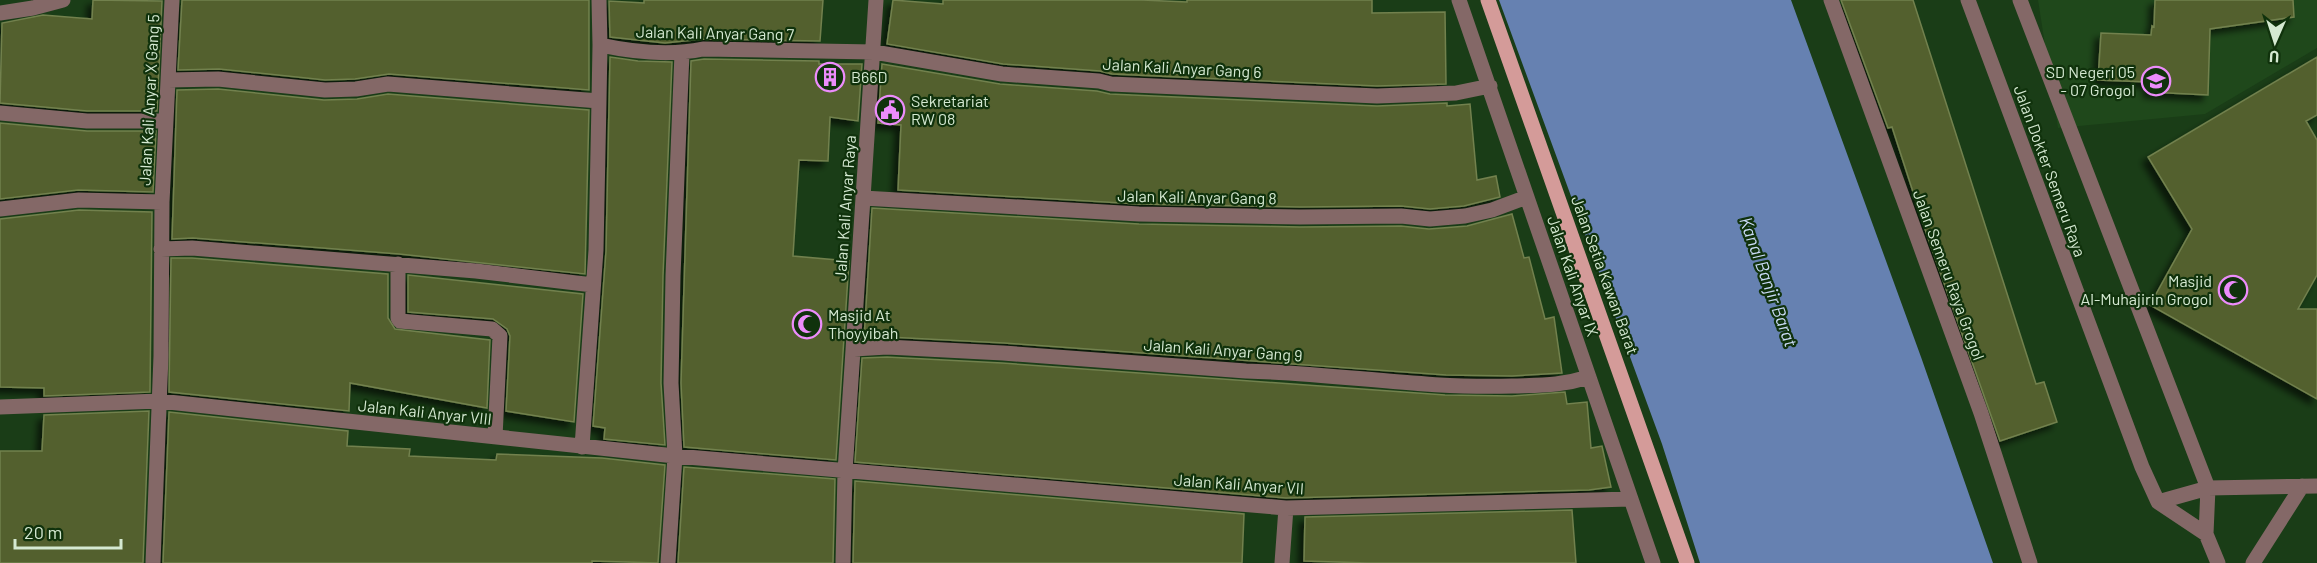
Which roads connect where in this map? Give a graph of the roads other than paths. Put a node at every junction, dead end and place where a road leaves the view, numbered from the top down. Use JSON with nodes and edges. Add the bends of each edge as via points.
{"nodes":[{"id":1,"x":63,"y":0,"type":"edge"},
{"id":2,"x":172,"y":0,"type":"edge"},
{"id":3,"x":599,"y":0,"type":"edge"},
{"id":4,"x":876,"y":0,"type":"edge"},
{"id":5,"x":1459,"y":0,"type":"edge"},
{"id":6,"x":1488,"y":0,"type":"edge"},
{"id":7,"x":1831,"y":0,"type":"edge"},
{"id":8,"x":1968,"y":0,"type":"edge"},
{"id":9,"x":2022,"y":0,"type":"edge"},
{"id":10,"x":0,"y":13,"type":"edge"},
{"id":11,"x":600,"y":45,"type":"junction"},
{"id":12,"x":874,"y":52,"type":"junction"},
{"id":13,"x":682,"y":53,"type":"junction"},
{"id":14,"x":168,"y":80,"type":"junction"},
{"id":15,"x":1490,"y":86,"type":"junction"},
{"id":16,"x":599,"y":101,"type":"junction"},
{"id":17,"x":0,"y":113,"type":"edge"},
{"id":18,"x":166,"y":122,"type":"junction"},
{"id":19,"x":1527,"y":197,"type":"junction"},
{"id":20,"x":863,"y":198,"type":"junction"},
{"id":21,"x":162,"y":202,"type":"junction"},
{"id":22,"x":0,"y":209,"type":"edge"},
{"id":23,"x":161,"y":249,"type":"junction"},
{"id":24,"x":398,"y":264,"type":"junction"},
{"id":25,"x":593,"y":285,"type":"junction"},
{"id":26,"x":854,"y":349,"type":"junction"},
{"id":27,"x":1589,"y":377,"type":"junction"},
{"id":28,"x":159,"y":401,"type":"junction"},
{"id":29,"x":0,"y":407,"type":"edge"},
{"id":30,"x":495,"y":437,"type":"junction"},
{"id":31,"x":582,"y":447,"type":"junction"},
{"id":32,"x":675,"y":456,"type":"junction"},
{"id":33,"x":845,"y":472,"type":"junction"},
{"id":34,"x":2310,"y":486,"type":"edge"},
{"id":35,"x":2208,"y":488,"type":"junction"},
{"id":36,"x":1630,"y":499,"type":"junction"},
{"id":37,"x":2158,"y":502,"type":"junction"},
{"id":38,"x":1286,"y":508,"type":"junction"},
{"id":39,"x":2206,"y":534,"type":"junction"},
{"id":40,"x":153,"y":563,"type":"edge"},
{"id":41,"x":668,"y":563,"type":"edge"},
{"id":42,"x":843,"y":563,"type":"edge"},
{"id":43,"x":1282,"y":563,"type":"edge"},
{"id":44,"x":1653,"y":563,"type":"edge"},
{"id":45,"x":1687,"y":563,"type":"edge"},
{"id":46,"x":2030,"y":563,"type":"edge"},
{"id":47,"x":2218,"y":563,"type":"edge"},
{"id":48,"x":2253,"y":563,"type":"edge"}],
"edges":[{"from":1,"to":10,"type":"street"},
{"from":2,"to":14,"type":"street","name":"Jalan Kali Anyar X Gang 5"},
{"from":3,"to":11,"type":"street"},
{"from":4,"to":12,"type":"street","name":"Jalan Kali Anyar Raya"},
{"from":5,"to":15,"type":"street","name":"Jalan Kali Anyar IX"},
{"from":6,"to":45,"type":"main road","name":"Jalan Setia Kawan Barat"},
{"from":7,"to":46,"type":"street","name":"Jalan Semeru Raya Grogol"},
{"from":8,"to":37,"type":"street","name":"Jalan Dokter Semeru Raya"},
{"from":9,"to":35,"type":"street","name":"Jalan Dokter Semeru Raya"},
{"from":11,"to":13,"type":"street","name":"Jalan Kali Anyar Gang 7"},
{"from":11,"to":16,"type":"street"},
{"from":12,"to":13,"type":"street","name":"Jalan Kali Anyar Gang 7","via":[[703,49]]},
{"from":12,"to":15,"type":"street","name":"Jalan Kali Anyar Gang 6","via":[[1002,74],[1111,84],[1377,96],[1456,93]]},
{"from":12,"to":20,"type":"street","name":"Jalan Kali Anyar Raya"},
{"from":13,"to":32,"type":"street","via":[[671,383]]},
{"from":14,"to":16,"type":"street","via":[[218,79],[325,90],[388,84]]},
{"from":14,"to":18,"type":"street","name":"Jalan Kali Anyar X Gang 5"},
{"from":15,"to":19,"type":"street","name":"Jalan Kali Anyar IX"},
{"from":16,"to":25,"type":"street"},
{"from":17,"to":18,"type":"street","via":[[87,121]]},
{"from":18,"to":21,"type":"street","name":"Jalan Kali Anyar X Gang 5"},
{"from":19,"to":20,"type":"street","name":"Jalan Kali Anyar Gang 8","via":[[1492,210],[1430,219],[1138,214]]},
{"from":19,"to":27,"type":"street","name":"Jalan Kali Anyar IX"},
{"from":20,"to":26,"type":"street","name":"Jalan Kali Anyar Raya"},
{"from":21,"to":22,"type":"street","name":"Jalan Kali Anyar X Gang 5","via":[[80,200]]},
{"from":21,"to":23,"type":"street","name":"Jalan Kali Anyar X Gang 5"},
{"from":23,"to":24,"type":"street"},
{"from":23,"to":28,"type":"street","name":"Jalan Kali Anyar X Gang 5"},
{"from":24,"to":25,"type":"street"},
{"from":24,"to":30,"type":"street","via":[[400,321],[492,329],[500,336]]},
{"from":25,"to":31,"type":"street"},
{"from":26,"to":27,"type":"street","name":"Jalan Kali Anyar Gang 9","via":[[1003,353],[1480,387],[1547,386]]},
{"from":26,"to":33,"type":"street","name":"Jalan Kali Anyar Raya"},
{"from":27,"to":36,"type":"street","name":"Jalan Kali Anyar IX"},
{"from":28,"to":29,"type":"street","name":"Jalan Kali Anyar VIII"},
{"from":28,"to":30,"type":"street","name":"Jalan Kali Anyar VIII"},
{"from":28,"to":40,"type":"street","name":"Jalan Kali Anyar X Gang 5"},
{"from":30,"to":31,"type":"street","name":"Jalan Kali Anyar VIII"},
{"from":31,"to":32,"type":"street","name":"Jalan Kali Anyar VIII"},
{"from":32,"to":33,"type":"street","name":"Jalan Kali Anyar VIII"},
{"from":32,"to":41,"type":"street"},
{"from":33,"to":38,"type":"street","name":"Jalan Kali Anyar VII"},
{"from":33,"to":42,"type":"street","name":"Jalan Kali Anyar Raya"},
{"from":34,"to":35,"type":"street"},
{"from":34,"to":48,"type":"street"},
{"from":35,"to":37,"type":"street"},
{"from":35,"to":39,"type":"street","name":"Jalan Dokter Semeru Raya"},
{"from":36,"to":38,"type":"street","name":"Jalan Kali Anyar VII"},
{"from":36,"to":44,"type":"street","name":"Jalan Kali Anyar IX"},
{"from":37,"to":39,"type":"street"},
{"from":38,"to":43,"type":"street"},
{"from":39,"to":47,"type":"street","name":"Jalan Dokter Semeru Raya"}]}
